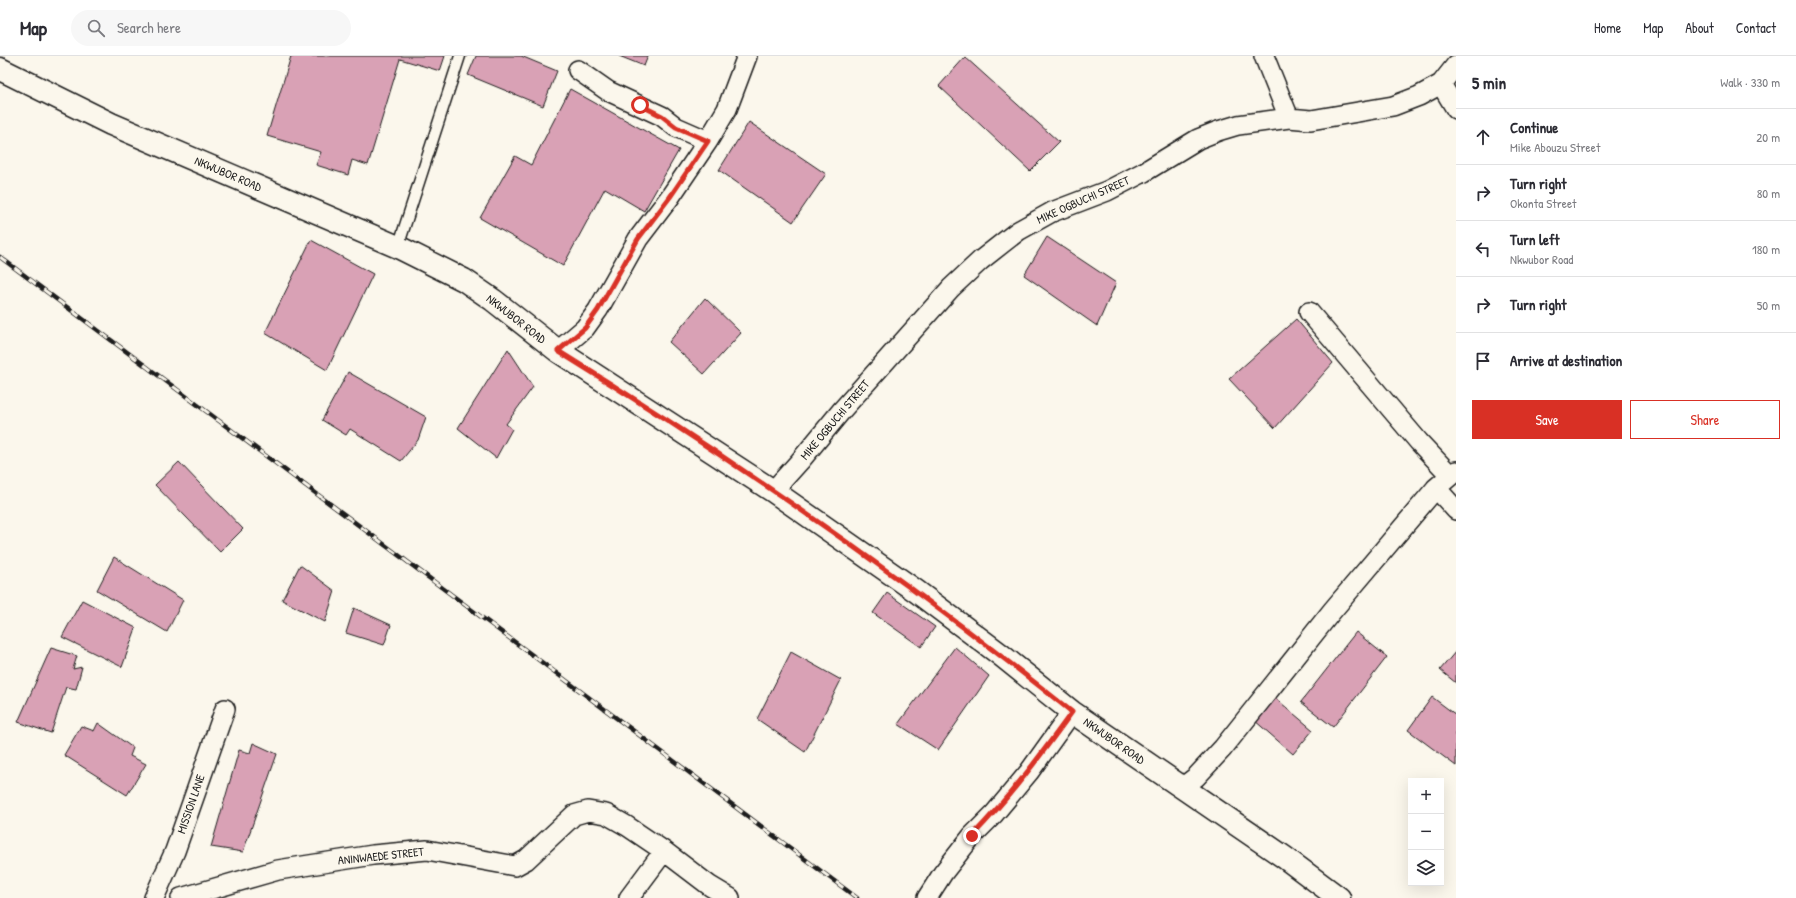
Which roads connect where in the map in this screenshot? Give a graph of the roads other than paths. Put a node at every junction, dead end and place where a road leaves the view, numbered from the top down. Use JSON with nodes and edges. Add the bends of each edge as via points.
{"nodes":[{"id":1,"x":460,"y":56,"type":"edge"},
{"id":2,"x":747,"y":56,"type":"edge"},
{"id":3,"x":1264,"y":56,"type":"edge"},
{"id":4,"x":1456,"y":66,"type":"edge"},
{"id":5,"x":0,"y":69,"type":"edge"},
{"id":6,"x":578,"y":70,"type":"dead end"},
{"id":7,"x":1441,"y":84,"type":"junction"},
{"id":8,"x":1456,"y":109,"type":"edge"},
{"id":9,"x":1289,"y":118,"type":"junction"},
{"id":10,"x":708,"y":141,"type":"junction"},
{"id":11,"x":398,"y":247,"type":"junction"},
{"id":12,"x":1309,"y":312,"type":"dead end"},
{"id":13,"x":558,"y":351,"type":"junction"},
{"id":14,"x":1453,"y":473,"type":"edge"},
{"id":15,"x":1436,"y":488,"type":"junction"},
{"id":16,"x":773,"y":490,"type":"junction"},
{"id":17,"x":1456,"y":510,"type":"edge"},
{"id":18,"x":225,"y":709,"type":"dead end"},
{"id":19,"x":1072,"y":712,"type":"junction"},
{"id":20,"x":1182,"y":788,"type":"junction"},
{"id":21,"x":664,"y":851,"type":"junction"},
{"id":22,"x":154,"y":898,"type":"edge"},
{"id":23,"x":181,"y":898,"type":"edge"},
{"id":24,"x":629,"y":898,"type":"edge"},
{"id":25,"x":730,"y":898,"type":"edge"},
{"id":26,"x":927,"y":898,"type":"edge"},
{"id":27,"x":1339,"y":898,"type":"edge"}],
"edges":[{"from":1,"to":11,"type":"lane"},
{"from":2,"to":10,"type":"street","via":[[727,109]]},
{"from":3,"to":9,"type":"street"},
{"from":4,"to":7,"type":"street","name":"MIKE OGBUCHI STREET"},
{"from":5,"to":11,"type":"street","name":"NKWUBOR ROAD","via":[[111,124]]},
{"from":6,"to":10,"type":"street","via":[[608,91]]},
{"from":7,"to":8,"type":"street"},
{"from":7,"to":9,"type":"street","name":"MIKE OGBUCHI STREET","via":[[1393,106],[1311,120]]},
{"from":9,"to":16,"type":"street","name":"MIKE OGBUCHI STREET","via":[[1238,125],[1198,139],[1107,191],[1052,212],[1018,230],[951,288]]},
{"from":10,"to":13,"type":"street","via":[[638,239],[598,310],[585,328]]},
{"from":11,"to":13,"type":"street","name":"NKWUBOR ROAD","via":[[464,280]]},
{"from":12,"to":14,"type":"street","via":[[1419,442]]},
{"from":13,"to":16,"type":"street","name":"NKWUBOR ROAD"},
{"from":14,"to":15,"type":"street"},
{"from":15,"to":17,"type":"street"},
{"from":15,"to":20,"type":"street","via":[[1332,611],[1223,748]]},
{"from":16,"to":19,"type":"street","name":"NKWUBOR ROAD","via":[[916,591]]},
{"from":18,"to":22,"type":"street","name":"MISSION LANE","via":[[175,851]]},
{"from":19,"to":20,"type":"street","name":"NKWUBOR ROAD"},
{"from":19,"to":26,"type":"street","via":[[1029,772],[972,836]]},
{"from":20,"to":27,"type":"street","name":"NKWUBOR ROAD","via":[[1284,856]]},
{"from":21,"to":23,"type":"street","name":"ANINWAEDE STREET","via":[[606,814],[588,811],[574,815],[526,860],[515,866],[427,850],[373,855],[278,870]]},
{"from":21,"to":24,"type":"street"},
{"from":21,"to":25,"type":"street","name":"ANINWAEDE STREET"}]}
